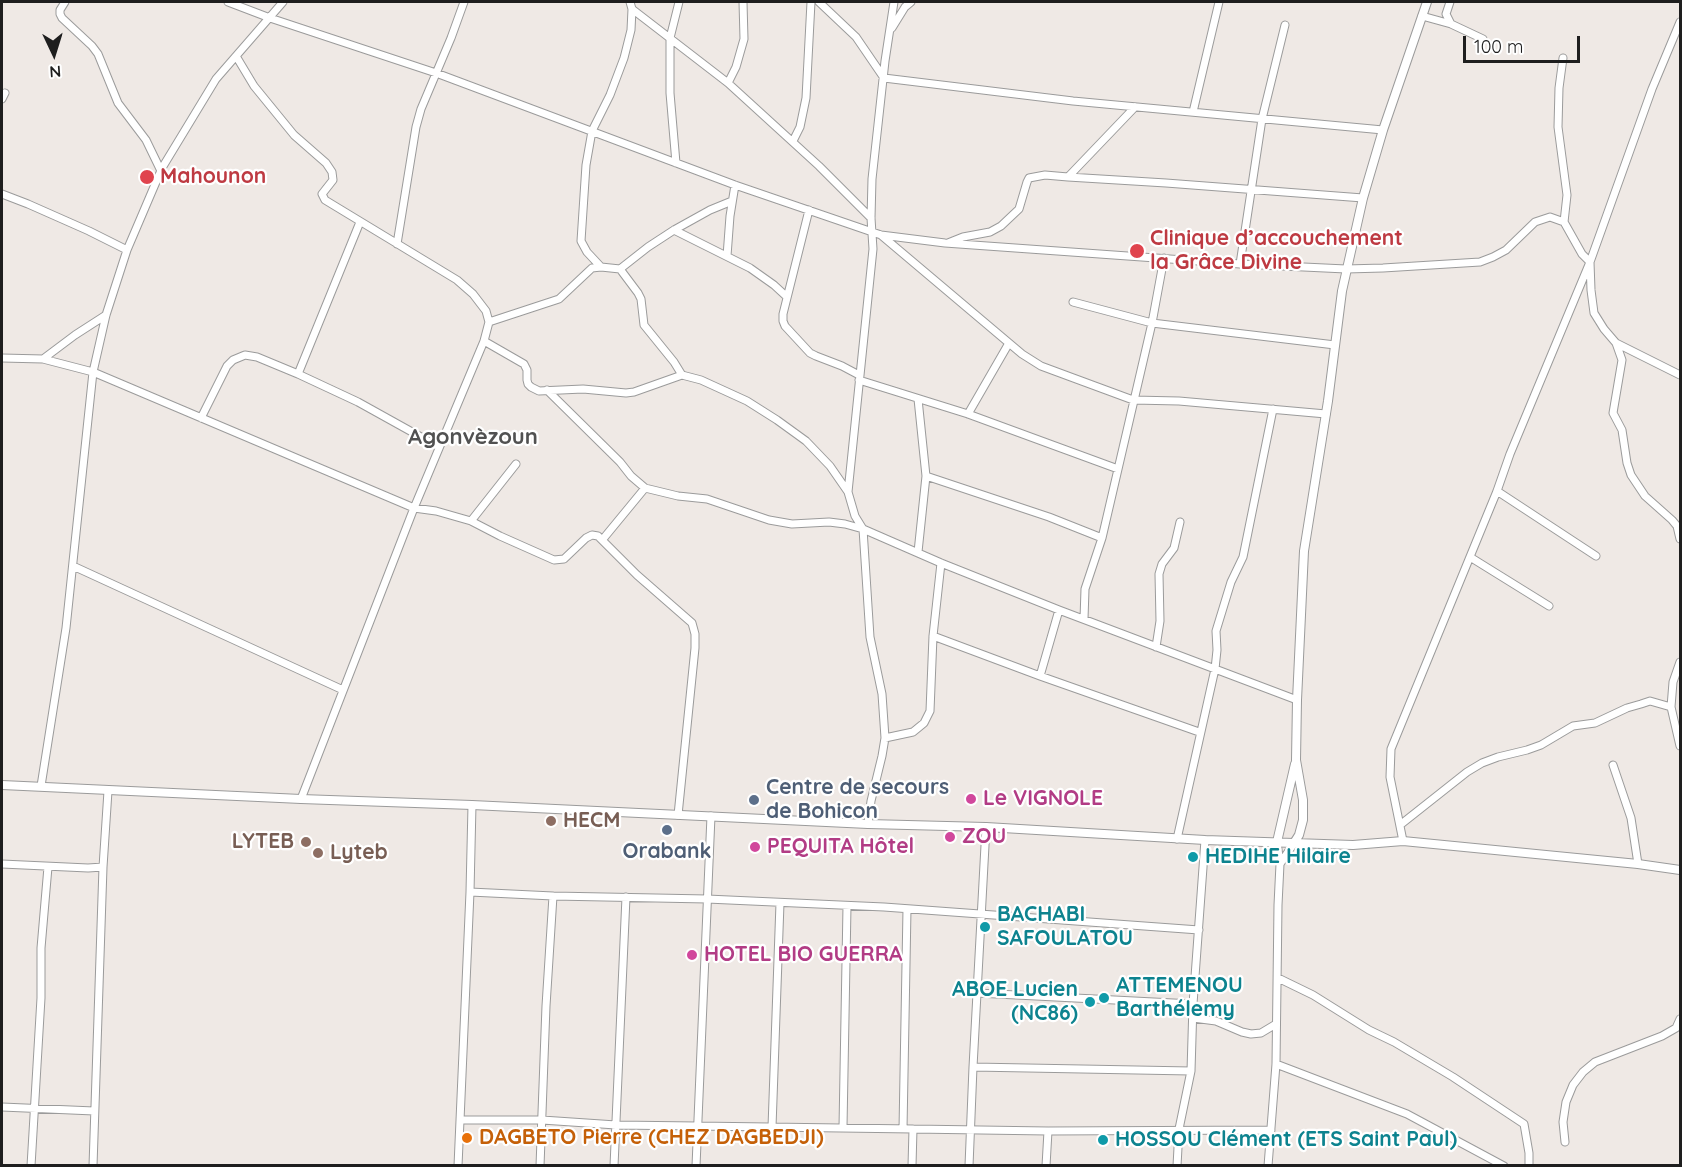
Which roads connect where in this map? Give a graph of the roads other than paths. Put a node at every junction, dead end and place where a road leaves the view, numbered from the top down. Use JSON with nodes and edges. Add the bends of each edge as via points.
{"nodes":[{"id":1,"x":65,"y":2,"type":"edge"},
{"id":2,"x":228,"y":2,"type":"edge"},
{"id":3,"x":283,"y":2,"type":"edge"},
{"id":4,"x":464,"y":2,"type":"edge"},
{"id":5,"x":679,"y":2,"type":"edge"},
{"id":6,"x":743,"y":2,"type":"edge"},
{"id":7,"x":811,"y":2,"type":"edge"},
{"id":8,"x":819,"y":2,"type":"edge"},
{"id":9,"x":894,"y":2,"type":"edge"},
{"id":10,"x":911,"y":2,"type":"edge"},
{"id":11,"x":1219,"y":2,"type":"edge"},
{"id":12,"x":1427,"y":2,"type":"edge"},
{"id":13,"x":1450,"y":2,"type":"edge"},
{"id":14,"x":631,"y":5,"type":"edge"},
{"id":15,"x":1422,"y":16,"type":"junction"},
{"id":16,"x":270,"y":18,"type":"junction"},
{"id":17,"x":1680,"y":22,"type":"edge"},
{"id":18,"x":1451,"y":24,"type":"junction"},
{"id":19,"x":1285,"y":25,"type":"dead end"},
{"id":20,"x":890,"y":31,"type":"junction"},
{"id":21,"x":670,"y":38,"type":"junction"},
{"id":22,"x":1483,"y":39,"type":"dead end"},
{"id":23,"x":236,"y":56,"type":"junction"},
{"id":24,"x":1563,"y":58,"type":"dead end"},
{"id":25,"x":436,"y":73,"type":"junction"},
{"id":26,"x":884,"y":78,"type":"junction"},
{"id":27,"x":728,"y":83,"type":"junction"},
{"id":28,"x":1135,"y":107,"type":"junction"},
{"id":29,"x":1193,"y":112,"type":"junction"},
{"id":30,"x":1262,"y":119,"type":"junction"},
{"id":31,"x":1383,"y":130,"type":"junction"},
{"id":32,"x":592,"y":131,"type":"junction"},
{"id":33,"x":793,"y":141,"type":"junction"},
{"id":34,"x":676,"y":163,"type":"junction"},
{"id":35,"x":161,"y":171,"type":"junction"},
{"id":36,"x":1068,"y":177,"type":"junction"},
{"id":37,"x":735,"y":185,"type":"junction"},
{"id":38,"x":1250,"y":189,"type":"junction"},
{"id":39,"x":2,"y":194,"type":"edge"},
{"id":40,"x":1363,"y":198,"type":"junction"},
{"id":41,"x":732,"y":201,"type":"junction"},
{"id":42,"x":809,"y":210,"type":"junction"},
{"id":43,"x":870,"y":218,"type":"junction"},
{"id":44,"x":360,"y":222,"type":"junction"},
{"id":45,"x":1564,"y":222,"type":"junction"},
{"id":46,"x":674,"y":230,"type":"junction"},
{"id":47,"x":872,"y":233,"type":"junction"},
{"id":48,"x":881,"y":235,"type":"junction"},
{"id":49,"x":945,"y":243,"type":"junction"},
{"id":50,"x":397,"y":244,"type":"junction"},
{"id":51,"x":127,"y":250,"type":"junction"},
{"id":52,"x":727,"y":256,"type":"junction"},
{"id":53,"x":1164,"y":258,"type":"junction"},
{"id":54,"x":1590,"y":262,"type":"junction"},
{"id":55,"x":1240,"y":264,"type":"junction"},
{"id":56,"x":601,"y":267,"type":"junction"},
{"id":57,"x":620,"y":269,"type":"junction"},
{"id":58,"x":1346,"y":269,"type":"junction"},
{"id":59,"x":787,"y":297,"type":"junction"},
{"id":60,"x":1073,"y":302,"type":"dead end"},
{"id":61,"x":106,"y":315,"type":"junction"},
{"id":62,"x":489,"y":322,"type":"junction"},
{"id":63,"x":1152,"y":323,"type":"junction"},
{"id":64,"x":484,"y":341,"type":"junction"},
{"id":65,"x":1009,"y":343,"type":"junction"},
{"id":66,"x":1616,"y":343,"type":"junction"},
{"id":67,"x":1335,"y":345,"type":"junction"},
{"id":68,"x":2,"y":357,"type":"edge"},
{"id":69,"x":44,"y":359,"type":"junction"},
{"id":70,"x":93,"y":372,"type":"junction"},
{"id":71,"x":298,"y":374,"type":"junction"},
{"id":72,"x":682,"y":375,"type":"junction"},
{"id":73,"x":1680,"y":375,"type":"edge"},
{"id":74,"x":859,"y":377,"type":"junction"},
{"id":75,"x":547,"y":390,"type":"junction"},
{"id":76,"x":918,"y":399,"type":"junction"},
{"id":77,"x":1133,"y":399,"type":"junction"},
{"id":78,"x":1272,"y":409,"type":"junction"},
{"id":79,"x":968,"y":414,"type":"junction"},
{"id":80,"x":1326,"y":414,"type":"junction"},
{"id":81,"x":201,"y":418,"type":"junction"},
{"id":82,"x":439,"y":447,"type":"junction"},
{"id":83,"x":516,"y":464,"type":"dead end"},
{"id":84,"x":1118,"y":469,"type":"junction"},
{"id":85,"x":926,"y":476,"type":"junction"},
{"id":86,"x":645,"y":488,"type":"junction"},
{"id":87,"x":1497,"y":491,"type":"junction"},
{"id":88,"x":848,"y":492,"type":"junction"},
{"id":89,"x":414,"y":508,"type":"junction"},
{"id":90,"x":471,"y":520,"type":"junction"},
{"id":91,"x":1180,"y":522,"type":"dead end"},
{"id":92,"x":862,"y":529,"type":"junction"},
{"id":93,"x":1102,"y":538,"type":"junction"},
{"id":94,"x":1680,"y":539,"type":"edge"},
{"id":95,"x":603,"y":540,"type":"junction"},
{"id":96,"x":918,"y":552,"type":"junction"},
{"id":97,"x":1596,"y":556,"type":"dead end"},
{"id":98,"x":1470,"y":557,"type":"junction"},
{"id":99,"x":941,"y":563,"type":"junction"},
{"id":100,"x":73,"y":566,"type":"junction"},
{"id":101,"x":1549,"y":606,"type":"dead end"},
{"id":102,"x":1059,"y":610,"type":"junction"},
{"id":103,"x":1084,"y":619,"type":"junction"},
{"id":104,"x":933,"y":636,"type":"junction"},
{"id":105,"x":1156,"y":647,"type":"junction"},
{"id":106,"x":1680,"y":662,"type":"edge"},
{"id":107,"x":1215,"y":669,"type":"junction"},
{"id":108,"x":1040,"y":676,"type":"junction"},
{"id":109,"x":343,"y":690,"type":"junction"},
{"id":110,"x":1297,"y":700,"type":"junction"},
{"id":111,"x":1671,"y":707,"type":"junction"},
{"id":112,"x":1199,"y":732,"type":"junction"},
{"id":113,"x":885,"y":738,"type":"junction"},
{"id":114,"x":1680,"y":746,"type":"edge"},
{"id":115,"x":1296,"y":760,"type":"junction"},
{"id":116,"x":1613,"y":765,"type":"dead end"},
{"id":117,"x":2,"y":785,"type":"edge"},
{"id":118,"x":41,"y":786,"type":"junction"},
{"id":119,"x":108,"y":791,"type":"junction"},
{"id":120,"x":301,"y":800,"type":"junction"},
{"id":121,"x":472,"y":805,"type":"junction"},
{"id":122,"x":678,"y":814,"type":"junction"},
{"id":123,"x":711,"y":816,"type":"junction"},
{"id":124,"x":868,"y":824,"type":"junction"},
{"id":125,"x":1400,"y":825,"type":"junction"},
{"id":126,"x":986,"y":827,"type":"junction"},
{"id":127,"x":1177,"y":838,"type":"junction"},
{"id":128,"x":1205,"y":840,"type":"junction"},
{"id":129,"x":1404,"y":841,"type":"junction"},
{"id":130,"x":1277,"y":842,"type":"junction"},
{"id":131,"x":1294,"y":843,"type":"junction"},
{"id":132,"x":2,"y":864,"type":"edge"},
{"id":133,"x":1280,"y":864,"type":"junction"},
{"id":134,"x":1638,"y":864,"type":"junction"},
{"id":135,"x":48,"y":867,"type":"junction"},
{"id":136,"x":104,"y":867,"type":"junction"},
{"id":137,"x":1680,"y":870,"type":"edge"},
{"id":138,"x":470,"y":892,"type":"junction"},
{"id":139,"x":553,"y":896,"type":"junction"},
{"id":140,"x":626,"y":897,"type":"junction"},
{"id":141,"x":707,"y":899,"type":"junction"},
{"id":142,"x":780,"y":903,"type":"junction"},
{"id":143,"x":847,"y":906,"type":"junction"},
{"id":144,"x":907,"y":909,"type":"junction"},
{"id":145,"x":981,"y":914,"type":"junction"},
{"id":146,"x":1199,"y":930,"type":"junction"},
{"id":147,"x":1278,"y":978,"type":"junction"},
{"id":148,"x":976,"y":993,"type":"junction"},
{"id":149,"x":1194,"y":1004,"type":"junction"},
{"id":150,"x":1193,"y":1018,"type":"junction"},
{"id":151,"x":1680,"y":1022,"type":"edge"},
{"id":152,"x":1276,"y":1024,"type":"junction"},
{"id":153,"x":1276,"y":1064,"type":"junction"},
{"id":154,"x":973,"y":1067,"type":"junction"},
{"id":155,"x":1191,"y":1071,"type":"junction"},
{"id":156,"x":2,"y":1107,"type":"edge"},
{"id":157,"x":35,"y":1109,"type":"junction"},
{"id":158,"x":94,"y":1111,"type":"junction"},
{"id":159,"x":460,"y":1120,"type":"junction"},
{"id":160,"x":542,"y":1120,"type":"junction"},
{"id":161,"x":616,"y":1125,"type":"junction"},
{"id":162,"x":697,"y":1126,"type":"junction"},
{"id":163,"x":772,"y":1126,"type":"junction"},
{"id":164,"x":843,"y":1127,"type":"junction"},
{"id":165,"x":903,"y":1129,"type":"junction"},
{"id":166,"x":969,"y":1129,"type":"junction"},
{"id":167,"x":1179,"y":1129,"type":"junction"},
{"id":168,"x":913,"y":1130,"type":"junction"},
{"id":169,"x":1271,"y":1130,"type":"junction"},
{"id":170,"x":1048,"y":1131,"type":"junction"},
{"id":171,"x":1564,"y":1142,"type":"dead end"},
{"id":172,"x":32,"y":1166,"type":"edge"},
{"id":173,"x":93,"y":1166,"type":"edge"},
{"id":174,"x":458,"y":1166,"type":"edge"},
{"id":175,"x":540,"y":1166,"type":"edge"},
{"id":176,"x":614,"y":1166,"type":"edge"},
{"id":177,"x":696,"y":1166,"type":"edge"},
{"id":178,"x":912,"y":1166,"type":"edge"},
{"id":179,"x":969,"y":1166,"type":"edge"},
{"id":180,"x":1046,"y":1166,"type":"edge"},
{"id":181,"x":1177,"y":1166,"type":"edge"},
{"id":182,"x":1268,"y":1166,"type":"edge"},
{"id":183,"x":1504,"y":1166,"type":"edge"},
{"id":184,"x":1529,"y":1166,"type":"edge"}],
"edges":[{"from":1,"to":35,"type":"street","via":[[60,10],[62,18],[98,54],[118,103],[146,140]]},
{"from":2,"to":16,"type":"street"},
{"from":3,"to":16,"type":"street"},
{"from":4,"to":25,"type":"street"},
{"from":5,"to":21,"type":"street"},
{"from":6,"to":27,"type":"street","via":[[744,39]]},
{"from":7,"to":33,"type":"street","via":[[806,98]]},
{"from":8,"to":26,"type":"street","via":[[856,37]]},
{"from":9,"to":20,"type":"street"},
{"from":10,"to":20,"type":"street"},
{"from":11,"to":29,"type":"street"},
{"from":12,"to":15,"type":"street"},
{"from":13,"to":18,"type":"street","via":[[1446,14]]},
{"from":14,"to":21,"type":"street"},
{"from":14,"to":32,"type":"street","via":[[631,30],[624,58]]},
{"from":15,"to":18,"type":"street"},
{"from":15,"to":31,"type":"street"},
{"from":16,"to":23,"type":"street"},
{"from":16,"to":25,"type":"street"},
{"from":17,"to":54,"type":"street"},
{"from":18,"to":22,"type":"street"},
{"from":19,"to":30,"type":"street"},
{"from":20,"to":26,"type":"street"},
{"from":21,"to":27,"type":"street"},
{"from":21,"to":34,"type":"street"},
{"from":23,"to":35,"type":"street","via":[[216,79]]},
{"from":23,"to":44,"type":"street","via":[[254,86],[294,135],[332,172],[333,180],[322,197]]},
{"from":24,"to":45,"type":"street","via":[[1558,128],[1567,195]]},
{"from":25,"to":32,"type":"street"},
{"from":25,"to":50,"type":"street","via":[[416,127]]},
{"from":26,"to":28,"type":"street"},
{"from":26,"to":43,"type":"street"},
{"from":27,"to":33,"type":"street"},
{"from":28,"to":29,"type":"street"},
{"from":28,"to":36,"type":"street"},
{"from":29,"to":30,"type":"street"},
{"from":30,"to":31,"type":"street"},
{"from":30,"to":38,"type":"street"},
{"from":31,"to":40,"type":"street"},
{"from":32,"to":34,"type":"street"},
{"from":32,"to":56,"type":"street","via":[[581,242]]},
{"from":33,"to":43,"type":"street"},
{"from":34,"to":37,"type":"street"},
{"from":35,"to":51,"type":"street"},
{"from":36,"to":38,"type":"street"},
{"from":36,"to":49,"type":"street","via":[[1029,178],[1019,209],[1001,226]]},
{"from":37,"to":41,"type":"street"},
{"from":37,"to":42,"type":"street"},
{"from":38,"to":40,"type":"street"},
{"from":38,"to":55,"type":"street"},
{"from":39,"to":51,"type":"street"},
{"from":40,"to":58,"type":"street"},
{"from":41,"to":46,"type":"street"},
{"from":41,"to":52,"type":"street"},
{"from":42,"to":47,"type":"street"},
{"from":42,"to":59,"type":"street"},
{"from":43,"to":47,"type":"street"},
{"from":44,"to":50,"type":"street"},
{"from":44,"to":71,"type":"street"},
{"from":45,"to":54,"type":"street"},
{"from":45,"to":58,"type":"street","via":[[1550,217],[1535,222],[1506,250],[1480,262]]},
{"from":46,"to":52,"type":"street"},
{"from":46,"to":57,"type":"street"},
{"from":47,"to":48,"type":"street"},
{"from":47,"to":74,"type":"street"},
{"from":48,"to":49,"type":"street"},
{"from":48,"to":65,"type":"street"},
{"from":49,"to":53,"type":"street"},
{"from":50,"to":62,"type":"street","via":[[457,280],[481,303]]},
{"from":51,"to":61,"type":"street"},
{"from":52,"to":59,"type":"street"},
{"from":53,"to":55,"type":"street"},
{"from":53,"to":63,"type":"street"},
{"from":54,"to":66,"type":"street","via":[[1594,313]]},
{"from":54,"to":87,"type":"street"},
{"from":55,"to":58,"type":"street"},
{"from":56,"to":57,"type":"street"},
{"from":56,"to":62,"type":"street","via":[[587,271],[559,299]]},
{"from":57,"to":72,"type":"street","via":[[641,299],[644,325]]},
{"from":58,"to":67,"type":"street"},
{"from":59,"to":74,"type":"street","via":[[783,321],[791,333],[810,353]]},
{"from":60,"to":63,"type":"street"},
{"from":61,"to":69,"type":"street"},
{"from":61,"to":70,"type":"street"},
{"from":62,"to":64,"type":"street"},
{"from":63,"to":67,"type":"street"},
{"from":63,"to":77,"type":"street"},
{"from":64,"to":75,"type":"street","via":[[524,364],[531,387]]},
{"from":64,"to":82,"type":"street"},
{"from":65,"to":77,"type":"street","via":[[1041,366]]},
{"from":65,"to":79,"type":"street"},
{"from":66,"to":73,"type":"street"},
{"from":66,"to":94,"type":"street","via":[[1622,360],[1613,413],[1622,430],[1627,463],[1645,496],[1677,526]]},
{"from":67,"to":80,"type":"street"},
{"from":68,"to":69,"type":"street"},
{"from":69,"to":70,"type":"street"},
{"from":70,"to":81,"type":"street"},
{"from":70,"to":100,"type":"street"},
{"from":71,"to":81,"type":"street","via":[[257,357],[245,355],[233,360]]},
{"from":71,"to":82,"type":"street"},
{"from":72,"to":75,"type":"street","via":[[626,393]]},
{"from":72,"to":88,"type":"street","via":[[747,401],[777,420],[830,465]]},
{"from":74,"to":76,"type":"street"},
{"from":74,"to":88,"type":"street"},
{"from":75,"to":86,"type":"street"},
{"from":76,"to":79,"type":"street"},
{"from":76,"to":85,"type":"street"},
{"from":77,"to":78,"type":"street"},
{"from":77,"to":84,"type":"street"},
{"from":78,"to":80,"type":"street"},
{"from":78,"to":107,"type":"street","via":[[1243,557],[1216,631]]},
{"from":79,"to":84,"type":"street"},
{"from":80,"to":110,"type":"street","via":[[1304,551]]},
{"from":81,"to":89,"type":"street"},
{"from":82,"to":89,"type":"street"},
{"from":83,"to":90,"type":"street"},
{"from":84,"to":93,"type":"street"},
{"from":85,"to":93,"type":"street"},
{"from":85,"to":96,"type":"street"},
{"from":86,"to":92,"type":"street","via":[[707,499],[769,520],[792,524],[830,522]]},
{"from":86,"to":95,"type":"street"},
{"from":87,"to":97,"type":"street"},
{"from":87,"to":98,"type":"street"},
{"from":88,"to":92,"type":"street"},
{"from":89,"to":90,"type":"street"},
{"from":89,"to":109,"type":"street"},
{"from":90,"to":95,"type":"street","via":[[559,561],[585,538],[592,535]]},
{"from":91,"to":105,"type":"street","via":[[1174,548],[1160,574]]},
{"from":92,"to":96,"type":"street"},
{"from":92,"to":113,"type":"street","via":[[870,637],[882,694]]},
{"from":93,"to":103,"type":"street","via":[[1085,589]]},
{"from":95,"to":122,"type":"street","via":[[692,623],[695,634]]},
{"from":96,"to":99,"type":"street"},
{"from":98,"to":101,"type":"street"},
{"from":98,"to":125,"type":"street","via":[[1391,749],[1390,777]]},
{"from":99,"to":102,"type":"street"},
{"from":99,"to":104,"type":"street"},
{"from":100,"to":109,"type":"street"},
{"from":100,"to":118,"type":"street"},
{"from":102,"to":103,"type":"street"},
{"from":102,"to":108,"type":"street"},
{"from":103,"to":105,"type":"street"},
{"from":104,"to":108,"type":"street"},
{"from":104,"to":113,"type":"street","via":[[928,719],[913,732]]},
{"from":105,"to":107,"type":"street"},
{"from":106,"to":111,"type":"street"},
{"from":107,"to":110,"type":"street"},
{"from":107,"to":112,"type":"street"},
{"from":108,"to":112,"type":"street"},
{"from":109,"to":120,"type":"street"},
{"from":110,"to":115,"type":"street"},
{"from":111,"to":114,"type":"street"},
{"from":111,"to":125,"type":"street","via":[[1650,701],[1595,723],[1573,726],[1541,745],[1482,763]]},
{"from":112,"to":127,"type":"street"},
{"from":113,"to":124,"type":"street"},
{"from":115,"to":130,"type":"street"},
{"from":115,"to":131,"type":"street","via":[[1303,820]]},
{"from":116,"to":134,"type":"street","via":[[1631,818]]},
{"from":117,"to":118,"type":"street"},
{"from":118,"to":119,"type":"street"},
{"from":119,"to":120,"type":"street"},
{"from":119,"to":136,"type":"street"},
{"from":120,"to":121,"type":"street"},
{"from":121,"to":122,"type":"street"},
{"from":121,"to":138,"type":"street"},
{"from":122,"to":123,"type":"street"},
{"from":123,"to":124,"type":"street"},
{"from":123,"to":141,"type":"street"},
{"from":124,"to":126,"type":"street"},
{"from":125,"to":129,"type":"street"},
{"from":126,"to":127,"type":"street"},
{"from":126,"to":145,"type":"street"},
{"from":127,"to":128,"type":"street"},
{"from":128,"to":130,"type":"street"},
{"from":128,"to":146,"type":"street"},
{"from":129,"to":131,"type":"street","via":[[1353,845]]},
{"from":129,"to":134,"type":"street"},
{"from":130,"to":131,"type":"street"},
{"from":130,"to":133,"type":"street"},
{"from":131,"to":133,"type":"street"},
{"from":132,"to":135,"type":"street"},
{"from":133,"to":147,"type":"street"},
{"from":134,"to":137,"type":"street"},
{"from":135,"to":136,"type":"street"},
{"from":135,"to":157,"type":"street"},
{"from":136,"to":158,"type":"street"},
{"from":138,"to":139,"type":"street"},
{"from":138,"to":159,"type":"street"},
{"from":139,"to":140,"type":"street"},
{"from":139,"to":160,"type":"street"},
{"from":140,"to":141,"type":"street"},
{"from":140,"to":161,"type":"street"},
{"from":141,"to":142,"type":"street"},
{"from":141,"to":162,"type":"street"},
{"from":142,"to":143,"type":"street"},
{"from":142,"to":163,"type":"street"},
{"from":143,"to":144,"type":"street"},
{"from":143,"to":164,"type":"street"},
{"from":144,"to":145,"type":"street"},
{"from":144,"to":165,"type":"street"},
{"from":145,"to":146,"type":"street"},
{"from":145,"to":148,"type":"street"},
{"from":146,"to":149,"type":"street"},
{"from":147,"to":152,"type":"street"},
{"from":147,"to":184,"type":"street","via":[[1434,1065],[1524,1124]]},
{"from":148,"to":149,"type":"street"},
{"from":148,"to":154,"type":"street"},
{"from":149,"to":150,"type":"street"},
{"from":150,"to":152,"type":"street","via":[[1216,1021],[1251,1034]]},
{"from":150,"to":155,"type":"street"},
{"from":151,"to":171,"type":"street","via":[[1662,1036],[1595,1062],[1583,1072],[1566,1102]]},
{"from":152,"to":153,"type":"street"},
{"from":153,"to":169,"type":"street"},
{"from":153,"to":183,"type":"street","via":[[1407,1114]]},
{"from":154,"to":155,"type":"street"},
{"from":154,"to":166,"type":"street"},
{"from":155,"to":167,"type":"street"},
{"from":156,"to":157,"type":"street"},
{"from":157,"to":158,"type":"street"},
{"from":157,"to":172,"type":"street"},
{"from":158,"to":173,"type":"street"},
{"from":159,"to":160,"type":"street"},
{"from":159,"to":174,"type":"street"},
{"from":160,"to":161,"type":"street"},
{"from":160,"to":175,"type":"street"},
{"from":161,"to":162,"type":"street"},
{"from":161,"to":176,"type":"street"},
{"from":162,"to":163,"type":"street"},
{"from":162,"to":177,"type":"street"},
{"from":163,"to":164,"type":"street"},
{"from":164,"to":165,"type":"street"},
{"from":165,"to":168,"type":"street"},
{"from":166,"to":168,"type":"street"},
{"from":166,"to":170,"type":"street"},
{"from":166,"to":179,"type":"street"},
{"from":167,"to":169,"type":"street"},
{"from":167,"to":170,"type":"street"},
{"from":167,"to":181,"type":"street"},
{"from":168,"to":178,"type":"street"},
{"from":169,"to":182,"type":"street"},
{"from":170,"to":180,"type":"street"}]}
